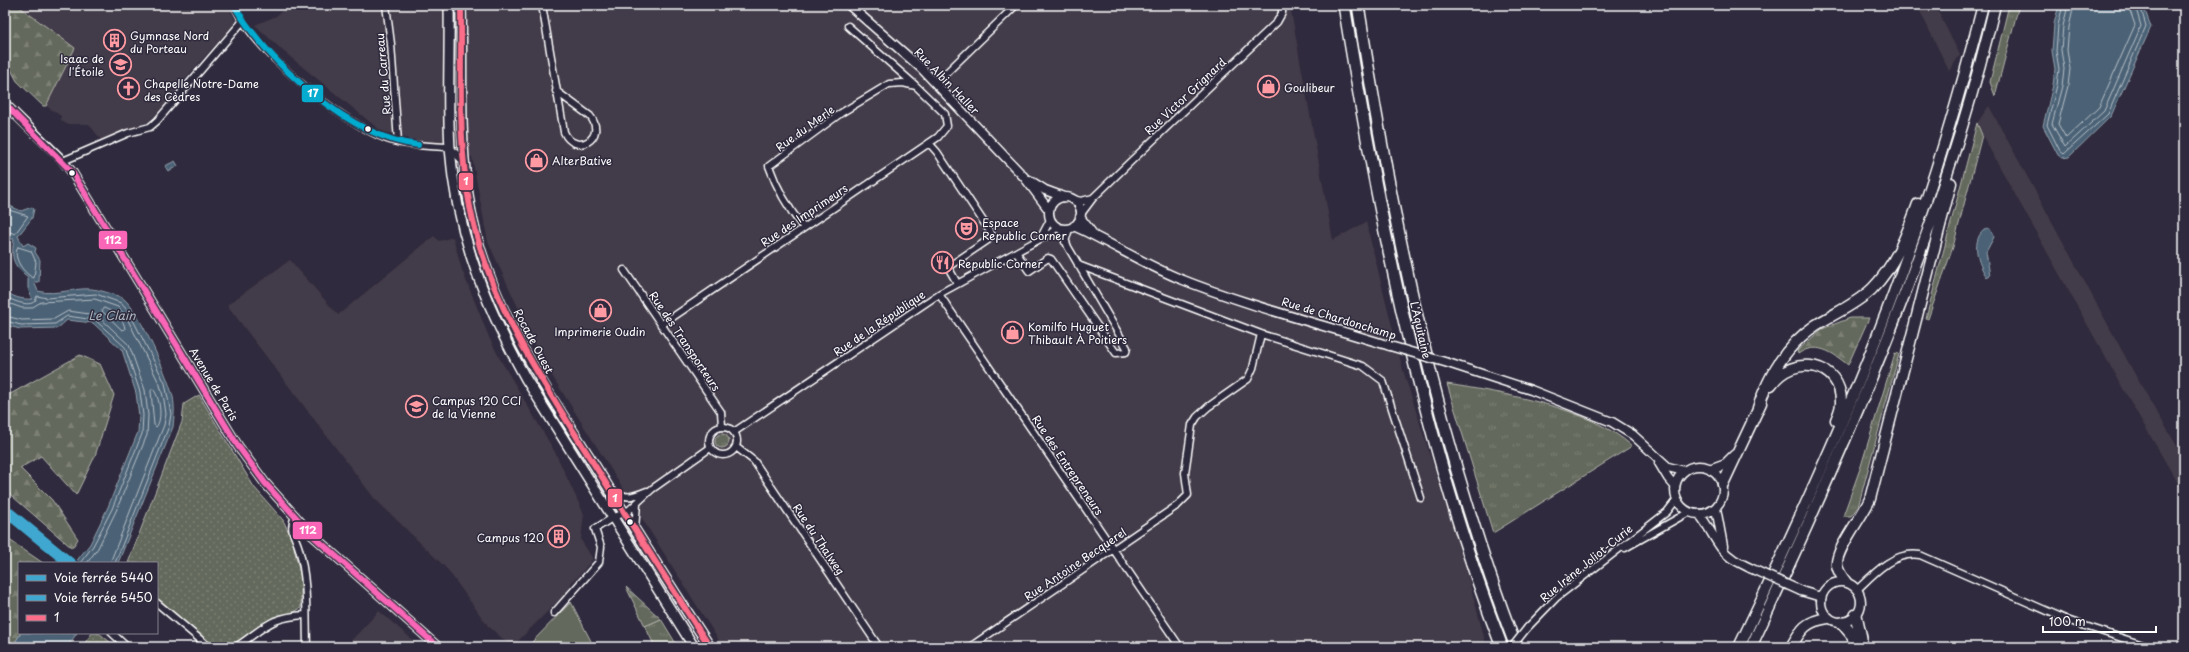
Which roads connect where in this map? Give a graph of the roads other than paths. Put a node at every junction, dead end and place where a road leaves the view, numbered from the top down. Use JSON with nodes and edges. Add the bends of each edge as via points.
{"nodes":[{"id":1,"x":234,"y":5,"type":"edge"},
{"id":2,"x":386,"y":5,"type":"edge"},
{"id":3,"x":449,"y":5,"type":"edge"},
{"id":4,"x":461,"y":5,"type":"edge"},
{"id":5,"x":542,"y":5,"type":"edge"},
{"id":6,"x":849,"y":5,"type":"edge"},
{"id":7,"x":1016,"y":5,"type":"edge"},
{"id":8,"x":1282,"y":5,"type":"edge"},
{"id":9,"x":1344,"y":5,"type":"edge"},
{"id":10,"x":1358,"y":5,"type":"edge"},
{"id":11,"x":1983,"y":5,"type":"edge"},
{"id":12,"x":1995,"y":5,"type":"edge"},
{"id":13,"x":242,"y":22,"type":"junction"},
{"id":14,"x":848,"y":26,"type":"dead end"},
{"id":15,"x":936,"y":83,"type":"junction"},
{"id":16,"x":916,"y":86,"type":"junction"},
{"id":17,"x":556,"y":91,"type":"junction"},
{"id":18,"x":5,"y":104,"type":"edge"},
{"id":19,"x":1970,"y":109,"type":"junction"},
{"id":20,"x":1949,"y":131,"type":"junction"},
{"id":21,"x":462,"y":133,"type":"junction"},
{"id":22,"x":398,"y":142,"type":"junction"},
{"id":23,"x":929,"y":143,"type":"junction"},
{"id":24,"x":450,"y":146,"type":"junction"},
{"id":25,"x":62,"y":161,"type":"junction"},
{"id":26,"x":464,"y":163,"type":"junction"},
{"id":27,"x":1026,"y":178,"type":"junction"},
{"id":28,"x":1064,"y":197,"type":"junction"},
{"id":29,"x":1093,"y":198,"type":"junction"},
{"id":30,"x":1073,"y":199,"type":"junction"},
{"id":31,"x":1049,"y":210,"type":"junction"},
{"id":32,"x":1081,"y":217,"type":"junction"},
{"id":33,"x":1050,"y":220,"type":"junction"},
{"id":34,"x":803,"y":228,"type":"junction"},
{"id":35,"x":1065,"y":228,"type":"junction"},
{"id":36,"x":1093,"y":234,"type":"junction"},
{"id":37,"x":1040,"y":239,"type":"junction"},
{"id":38,"x":1016,"y":252,"type":"junction"},
{"id":39,"x":1078,"y":265,"type":"junction"},
{"id":40,"x":624,"y":270,"type":"dead end"},
{"id":41,"x":958,"y":283,"type":"junction"},
{"id":42,"x":939,"y":294,"type":"junction"},
{"id":43,"x":661,"y":324,"type":"junction"},
{"id":44,"x":1261,"y":334,"type":"junction"},
{"id":45,"x":1758,"y":408,"type":"junction"},
{"id":46,"x":722,"y":426,"type":"junction"},
{"id":47,"x":734,"y":432,"type":"junction"},
{"id":48,"x":736,"y":447,"type":"junction"},
{"id":49,"x":710,"y":448,"type":"junction"},
{"id":50,"x":1739,"y":451,"type":"junction"},
{"id":51,"x":1656,"y":458,"type":"junction"},
{"id":52,"x":1822,"y":466,"type":"junction"},
{"id":53,"x":1712,"y":469,"type":"junction"},
{"id":54,"x":1684,"y":471,"type":"junction"},
{"id":55,"x":1723,"y":484,"type":"junction"},
{"id":56,"x":1675,"y":486,"type":"junction"},
{"id":57,"x":609,"y":489,"type":"junction"},
{"id":58,"x":1421,"y":498,"type":"dead end"},
{"id":59,"x":1677,"y":499,"type":"junction"},
{"id":60,"x":636,"y":500,"type":"junction"},
{"id":61,"x":1716,"y":508,"type":"junction"},
{"id":62,"x":623,"y":511,"type":"junction"},
{"id":63,"x":1689,"y":512,"type":"junction"},
{"id":64,"x":1699,"y":514,"type":"junction"},
{"id":65,"x":295,"y":518,"type":"junction"},
{"id":66,"x":612,"y":518,"type":"junction"},
{"id":67,"x":635,"y":530,"type":"junction"},
{"id":68,"x":1113,"y":550,"type":"junction"},
{"id":69,"x":1620,"y":550,"type":"junction"},
{"id":70,"x":1724,"y":551,"type":"junction"},
{"id":71,"x":1846,"y":582,"type":"junction"},
{"id":72,"x":1857,"y":590,"type":"junction"},
{"id":73,"x":1821,"y":597,"type":"junction"},
{"id":74,"x":158,"y":604,"type":"edge"},
{"id":75,"x":554,"y":613,"type":"dead end"},
{"id":76,"x":306,"y":615,"type":"junction"},
{"id":77,"x":1856,"y":615,"type":"junction"},
{"id":78,"x":1828,"y":618,"type":"junction"},
{"id":79,"x":1842,"y":622,"type":"junction"},
{"id":80,"x":113,"y":634,"type":"edge"},
{"id":81,"x":128,"y":647,"type":"edge"},
{"id":82,"x":209,"y":647,"type":"edge"},
{"id":83,"x":236,"y":647,"type":"edge"},
{"id":84,"x":307,"y":647,"type":"edge"},
{"id":85,"x":438,"y":647,"type":"edge"},
{"id":86,"x":694,"y":647,"type":"edge"},
{"id":87,"x":710,"y":647,"type":"edge"},
{"id":88,"x":879,"y":647,"type":"edge"},
{"id":89,"x":970,"y":647,"type":"edge"},
{"id":90,"x":1180,"y":647,"type":"edge"},
{"id":91,"x":1502,"y":647,"type":"edge"},
{"id":92,"x":1512,"y":647,"type":"edge"},
{"id":93,"x":1516,"y":647,"type":"edge"},
{"id":94,"x":1739,"y":647,"type":"edge"},
{"id":95,"x":1751,"y":647,"type":"edge"},
{"id":96,"x":1791,"y":647,"type":"edge"},
{"id":97,"x":1855,"y":647,"type":"edge"},
{"id":98,"x":1859,"y":647,"type":"edge"},
{"id":99,"x":2149,"y":647,"type":"edge"}],
"edges":[{"from":1,"to":13,"type":"street"},
{"from":2,"to":22,"type":"street","name":"Rue du Carreau"},
{"from":3,"to":24,"type":"main road"},
{"from":4,"to":21,"type":"main road","name":"Rocade Ouest"},
{"from":5,"to":17,"type":"street"},
{"from":6,"to":15,"type":"main road","name":"Rue Albin Haller"},
{"from":7,"to":15,"type":"street"},
{"from":8,"to":29,"type":"street","name":"Rue Victor Grignard","via":[[1282,13],[1277,22]]},
{"from":9,"to":91,"type":"highway","name":"L'Aquitaine","via":[[1376,185],[1404,321],[1450,490]]},
{"from":10,"to":93,"type":"highway","name":"L'Aquitaine","via":[[1393,200],[1426,352],[1461,478]]},
{"from":11,"to":20,"type":"highway"},
{"from":12,"to":19,"type":"highway"},
{"from":13,"to":22,"type":"street","via":[[256,39],[323,100],[372,132]]},
{"from":13,"to":25,"type":"street","via":[[150,127],[128,133]]},
{"from":14,"to":16,"type":"street"},
{"from":15,"to":27,"type":"main road","name":"Rue Albin Haller"},
{"from":16,"to":23,"type":"street","name":"Rue des Imprimeurs","via":[[945,114],[945,129]]},
{"from":16,"to":34,"type":"street","name":"Rue du Merle","via":[[903,83],[889,84],[841,113],[769,166],[775,184]]},
{"from":17,"to":17,"type":"street","via":[[566,138],[579,144],[591,140],[596,128],[594,121]]},
{"from":18,"to":25,"type":"main road","name":"Avenue de Paris"},
{"from":19,"to":71,"type":"highway","via":[[1870,499],[1865,512],[1839,552],[1837,565]]},
{"from":19,"to":95,"type":"highway","via":[[1880,360]]},
{"from":20,"to":45,"type":"highway","via":[[1906,236],[1890,266],[1872,289],[1855,303],[1816,326],[1794,344],[1775,367]]},
{"from":20,"to":52,"type":"highway","via":[[1894,293],[1853,397]]},
{"from":21,"to":24,"type":"street"},
{"from":21,"to":26,"type":"main road","name":"Rocade Ouest"},
{"from":22,"to":24,"type":"street"},
{"from":23,"to":34,"type":"street","name":"Rue des Imprimeurs"},
{"from":23,"to":41,"type":"street","via":[[938,152],[991,232],[988,240],[948,267]]},
{"from":24,"to":26,"type":"street"},
{"from":24,"to":66,"type":"main road","via":[[455,190],[465,236],[493,317],[526,379]]},
{"from":25,"to":65,"type":"main road","name":"Avenue de Paris","via":[[81,187],[238,446]]},
{"from":26,"to":57,"type":"main road","name":"Rocade Ouest","via":[[476,233],[504,311],[534,368]]},
{"from":27,"to":28,"type":"main road","via":[[1045,190]]},
{"from":27,"to":31,"type":"main road"},
{"from":28,"to":30,"type":"main road"},
{"from":28,"to":31,"type":"main road","via":[[1057,199]]},
{"from":29,"to":30,"type":"street","via":[[1081,201]]},
{"from":29,"to":32,"type":"street","name":"Rue Victor Grignard"},
{"from":30,"to":32,"type":"main road","via":[[1079,206]]},
{"from":31,"to":33,"type":"main road"},
{"from":32,"to":35,"type":"main road"},
{"from":32,"to":36,"type":"main road","name":"Rue de Chardonchamp"},
{"from":33,"to":35,"type":"main road"},
{"from":33,"to":37,"type":"street"},
{"from":34,"to":43,"type":"street","name":"Rue des Imprimeurs"},
{"from":35,"to":36,"type":"main road","name":"Rue de Chardonchamp"},
{"from":35,"to":37,"type":"street","name":"Rue de la République"},
{"from":35,"to":39,"type":"street","via":[[1065,242]]},
{"from":36,"to":51,"type":"main road","name":"Rue de Chardonchamp","bridge":true,"via":[[1134,258],[1180,278],[1563,402],[1612,422],[1633,435]]},
{"from":37,"to":38,"type":"street","name":"Rue de la République"},
{"from":38,"to":39,"type":"street","via":[[1029,271],[1048,258],[1052,259],[1116,353],[1126,352],[1127,348]]},
{"from":38,"to":41,"type":"street","name":"Rue de la République"},
{"from":39,"to":44,"type":"street"},
{"from":40,"to":43,"type":"street","name":"Rue des Transporteurs"},
{"from":41,"to":42,"type":"street","name":"Rue de la République"},
{"from":42,"to":47,"type":"street","name":"Rue de la République"},
{"from":42,"to":68,"type":"street","name":"Rue des Entrepreneurs"},
{"from":43,"to":46,"type":"street","name":"Rue des Transporteurs","via":[[721,412]]},
{"from":44,"to":58,"type":"street","via":[[1363,366],[1383,381]]},
{"from":44,"to":68,"type":"street","name":"Rue Antoine Becquerel","via":[[1248,379],[1208,406],[1192,425],[1185,473],[1188,495],[1178,505]]},
{"from":45,"to":50,"type":"highway"},
{"from":45,"to":52,"type":"highway","via":[[1778,375],[1788,369],[1805,365],[1826,372],[1836,384],[1841,401]]},
{"from":46,"to":47,"type":"street"},
{"from":46,"to":49,"type":"street","via":[[712,431],[708,441]]},
{"from":47,"to":48,"type":"street"},
{"from":48,"to":49,"type":"street","via":[[725,455],[717,454]]},
{"from":48,"to":88,"type":"street","name":"Rue du Thalweg","via":[[754,461]]},
{"from":49,"to":60,"type":"street"},
{"from":50,"to":53,"type":"highway","via":[[1726,464]]},
{"from":50,"to":55,"type":"highway"},
{"from":51,"to":54,"type":"main road","name":"Rue de Chardonchamp","via":[[1668,467]]},
{"from":51,"to":56,"type":"main road"},
{"from":52,"to":94,"type":"highway"},
{"from":53,"to":54,"type":"main road","via":[[1699,465]]},
{"from":53,"to":55,"type":"main road"},
{"from":54,"to":56,"type":"main road"},
{"from":55,"to":61,"type":"main road","via":[[1721,501]]},
{"from":56,"to":59,"type":"main road"},
{"from":57,"to":60,"type":"street"},
{"from":57,"to":62,"type":"main road","name":"Rocade Ouest"},
{"from":59,"to":63,"type":"main road"},
{"from":59,"to":69,"type":"street","name":"Rue Irène Joliot-Curie","via":[[1667,512]]},
{"from":60,"to":62,"type":"street"},
{"from":60,"to":67,"type":"street"},
{"from":61,"to":64,"type":"main road"},
{"from":61,"to":70,"type":"main road"},
{"from":62,"to":66,"type":"street"},
{"from":62,"to":67,"type":"main road","name":"Rocade Ouest"},
{"from":63,"to":64,"type":"main road"},
{"from":63,"to":69,"type":"street","via":[[1645,539]]},
{"from":64,"to":70,"type":"main road","via":[[1709,525]]},
{"from":65,"to":76,"type":"street","via":[[292,530],[304,573],[307,592]]},
{"from":65,"to":85,"type":"main road","name":"Avenue de Paris"},
{"from":66,"to":75,"type":"street","via":[[595,529],[601,546],[599,562]]},
{"from":66,"to":86,"type":"main road"},
{"from":67,"to":87,"type":"main road","name":"Rocade Ouest"},
{"from":68,"to":89,"type":"street","name":"Rue Antoine Becquerel"},
{"from":68,"to":90,"type":"street","name":"Rue des Entrepreneurs"},
{"from":69,"to":92,"type":"street","name":"Rue Irène Joliot-Curie","bridge":true,"via":[[1556,598]]},
{"from":70,"to":73,"type":"main road","bridge":true,"via":[[1750,568],[1801,591]]},
{"from":71,"to":72,"type":"main road"},
{"from":71,"to":73,"type":"main road","via":[[1828,586]]},
{"from":72,"to":77,"type":"main road","via":[[1861,603]]},
{"from":72,"to":99,"type":"street","via":[[1889,562],[1899,556],[1910,554],[1920,556],[2070,621]]},
{"from":73,"to":78,"type":"main road","via":[[1821,609]]},
{"from":74,"to":82,"type":"street"},
{"from":76,"to":83,"type":"street","via":[[274,620]]},
{"from":76,"to":84,"type":"street"},
{"from":77,"to":79,"type":"main road"},
{"from":77,"to":98,"type":"highway","via":[[1861,638]]},
{"from":78,"to":79,"type":"main road"},
{"from":78,"to":96,"type":"highway","via":[[1809,623],[1801,630]]},
{"from":79,"to":97,"type":"highway","via":[[1853,636]]},
{"from":80,"to":81,"type":"street"}]}
